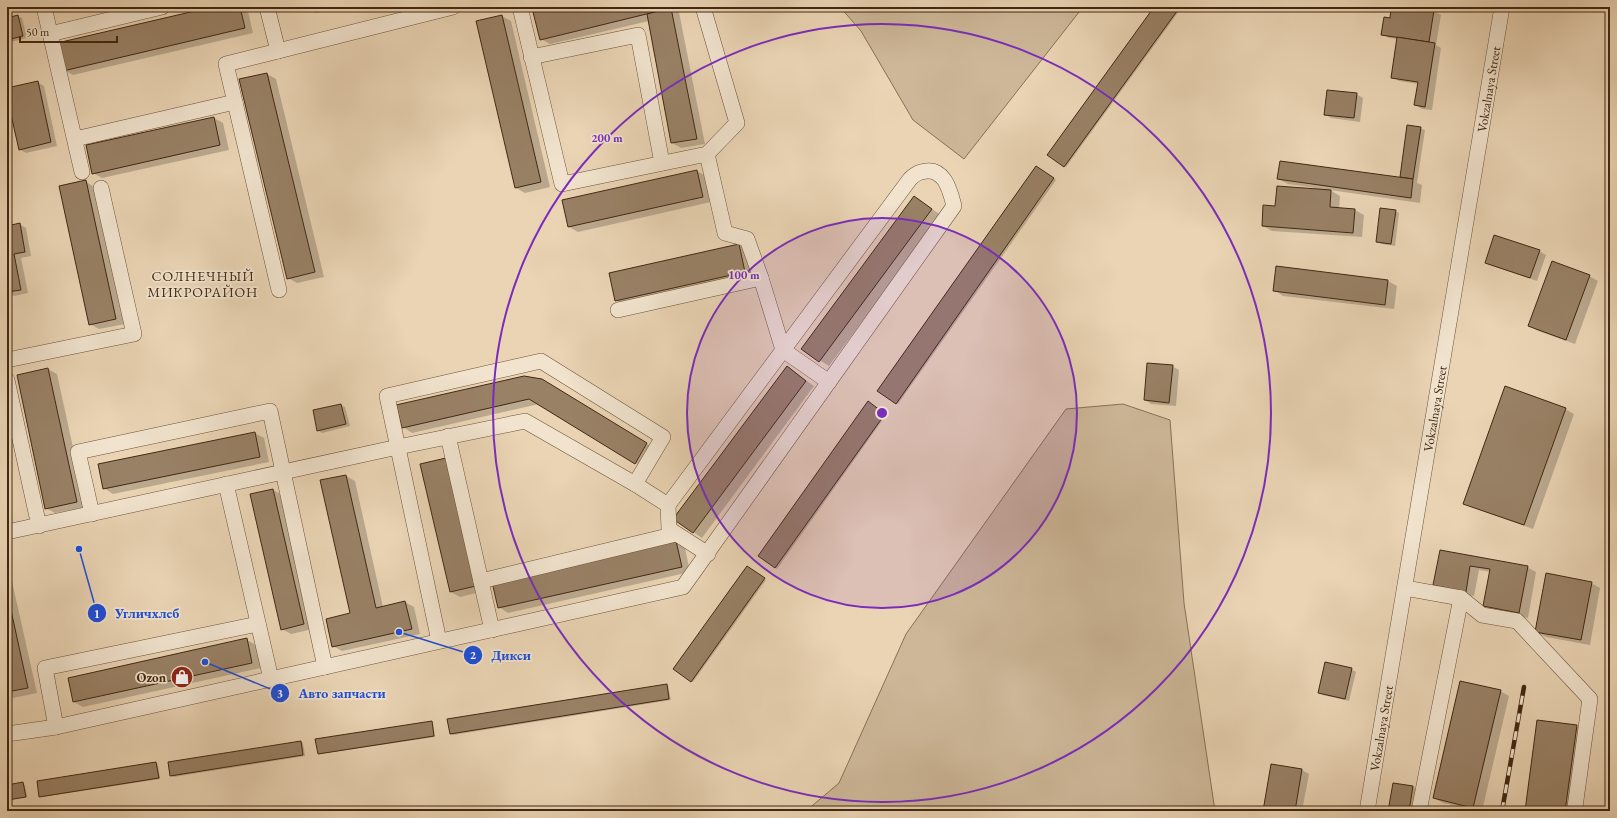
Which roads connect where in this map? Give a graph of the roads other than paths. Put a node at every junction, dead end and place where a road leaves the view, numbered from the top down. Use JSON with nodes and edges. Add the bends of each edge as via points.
{"nodes":[{"id":1,"x":44,"y":7,"type":"edge"},
{"id":2,"x":162,"y":7,"type":"edge"},
{"id":3,"x":267,"y":7,"type":"edge"},
{"id":4,"x":453,"y":7,"type":"edge"},
{"id":5,"x":520,"y":7,"type":"edge"},
{"id":6,"x":703,"y":7,"type":"edge"},
{"id":7,"x":1502,"y":7,"type":"edge"},
{"id":8,"x":50,"y":34,"type":"junction"},
{"id":9,"x":278,"y":52,"type":"junction"},
{"id":10,"x":532,"y":58,"type":"junction"},
{"id":11,"x":235,"y":102,"type":"junction"},
{"id":12,"x":75,"y":139,"type":"junction"},
{"id":13,"x":707,"y":154,"type":"junction"},
{"id":14,"x":662,"y":163,"type":"junction"},
{"id":15,"x":82,"y":172,"type":"dead end"},
{"id":16,"x":102,"y":188,"type":"dead end"},
{"id":17,"x":761,"y":278,"type":"junction"},
{"id":18,"x":279,"y":290,"type":"dead end"},
{"id":19,"x":618,"y":310,"type":"dead end"},
{"id":20,"x":783,"y":350,"type":"junction"},
{"id":21,"x":7,"y":360,"type":"edge"},
{"id":22,"x":7,"y":380,"type":"edge"},
{"id":23,"x":829,"y":382,"type":"junction"},
{"id":24,"x":448,"y":436,"type":"junction"},
{"id":25,"x":398,"y":447,"type":"junction"},
{"id":26,"x":284,"y":473,"type":"junction"},
{"id":27,"x":226,"y":484,"type":"junction"},
{"id":28,"x":634,"y":484,"type":"junction"},
{"id":29,"x":668,"y":505,"type":"junction"},
{"id":30,"x":92,"y":514,"type":"junction"},
{"id":31,"x":39,"y":526,"type":"junction"},
{"id":32,"x":7,"y":532,"type":"edge"},
{"id":33,"x":676,"y":534,"type":"junction"},
{"id":34,"x":708,"y":554,"type":"junction"},
{"id":35,"x":481,"y":581,"type":"junction"},
{"id":36,"x":1405,"y":588,"type":"junction"},
{"id":37,"x":1461,"y":598,"type":"junction"},
{"id":38,"x":258,"y":624,"type":"junction"},
{"id":39,"x":492,"y":630,"type":"junction"},
{"id":40,"x":439,"y":641,"type":"junction"},
{"id":41,"x":325,"y":667,"type":"junction"},
{"id":42,"x":271,"y":679,"type":"junction"},
{"id":43,"x":56,"y":727,"type":"junction"},
{"id":44,"x":7,"y":734,"type":"edge"},
{"id":45,"x":1575,"y":806,"type":"dead end"},
{"id":46,"x":1368,"y":811,"type":"edge"},
{"id":47,"x":1419,"y":811,"type":"edge"}],
"edges":[{"from":1,"to":8,"type":"street"},
{"from":2,"to":8,"type":"street"},
{"from":3,"to":9,"type":"street"},
{"from":4,"to":9,"type":"street"},
{"from":5,"to":10,"type":"street"},
{"from":6,"to":13,"type":"street","via":[[737,123]]},
{"from":7,"to":36,"type":"street","name":"Vokzalnaya Street"},
{"from":8,"to":12,"type":"street"},
{"from":9,"to":11,"type":"street","via":[[226,64]]},
{"from":10,"to":14,"type":"street","via":[[562,184]]},
{"from":10,"to":14,"type":"street","via":[[638,35]]},
{"from":11,"to":12,"type":"street"},
{"from":11,"to":18,"type":"street"},
{"from":12,"to":15,"type":"street"},
{"from":13,"to":14,"type":"street"},
{"from":13,"to":17,"type":"street","via":[[725,233],[747,239]]},
{"from":16,"to":21,"type":"street","via":[[134,334]]},
{"from":17,"to":19,"type":"street"},
{"from":17,"to":20,"type":"street"},
{"from":20,"to":23,"type":"street"},
{"from":20,"to":23,"type":"street","via":[[910,179],[921,172],[932,171],[941,175],[950,187],[954,206]]},
{"from":20,"to":29,"type":"street"},
{"from":22,"to":31,"type":"street"},
{"from":23,"to":34,"type":"street"},
{"from":24,"to":25,"type":"street"},
{"from":24,"to":28,"type":"street","via":[[524,421]]},
{"from":24,"to":35,"type":"street"},
{"from":25,"to":26,"type":"street"},
{"from":25,"to":28,"type":"street","via":[[387,396],[541,361],[663,437]]},
{"from":25,"to":40,"type":"street"},
{"from":26,"to":27,"type":"street"},
{"from":26,"to":30,"type":"street","via":[[270,411],[78,452]]},
{"from":26,"to":41,"type":"street"},
{"from":27,"to":30,"type":"street"},
{"from":27,"to":38,"type":"street"},
{"from":28,"to":29,"type":"street"},
{"from":29,"to":33,"type":"street","via":[[669,529]]},
{"from":30,"to":31,"type":"street"},
{"from":31,"to":32,"type":"street"},
{"from":33,"to":34,"type":"street"},
{"from":33,"to":35,"type":"street"},
{"from":34,"to":39,"type":"street","via":[[683,587]]},
{"from":35,"to":39,"type":"street"},
{"from":36,"to":37,"type":"street"},
{"from":36,"to":46,"type":"street","name":"Vokzalnaya Street"},
{"from":37,"to":45,"type":"street","via":[[1482,615],[1517,621],[1590,699]]},
{"from":37,"to":47,"type":"street"},
{"from":38,"to":42,"type":"street"},
{"from":38,"to":43,"type":"street","via":[[45,668]]},
{"from":39,"to":40,"type":"street"},
{"from":40,"to":41,"type":"street"},
{"from":41,"to":42,"type":"street"},
{"from":42,"to":43,"type":"street"},
{"from":43,"to":44,"type":"street"}]}
